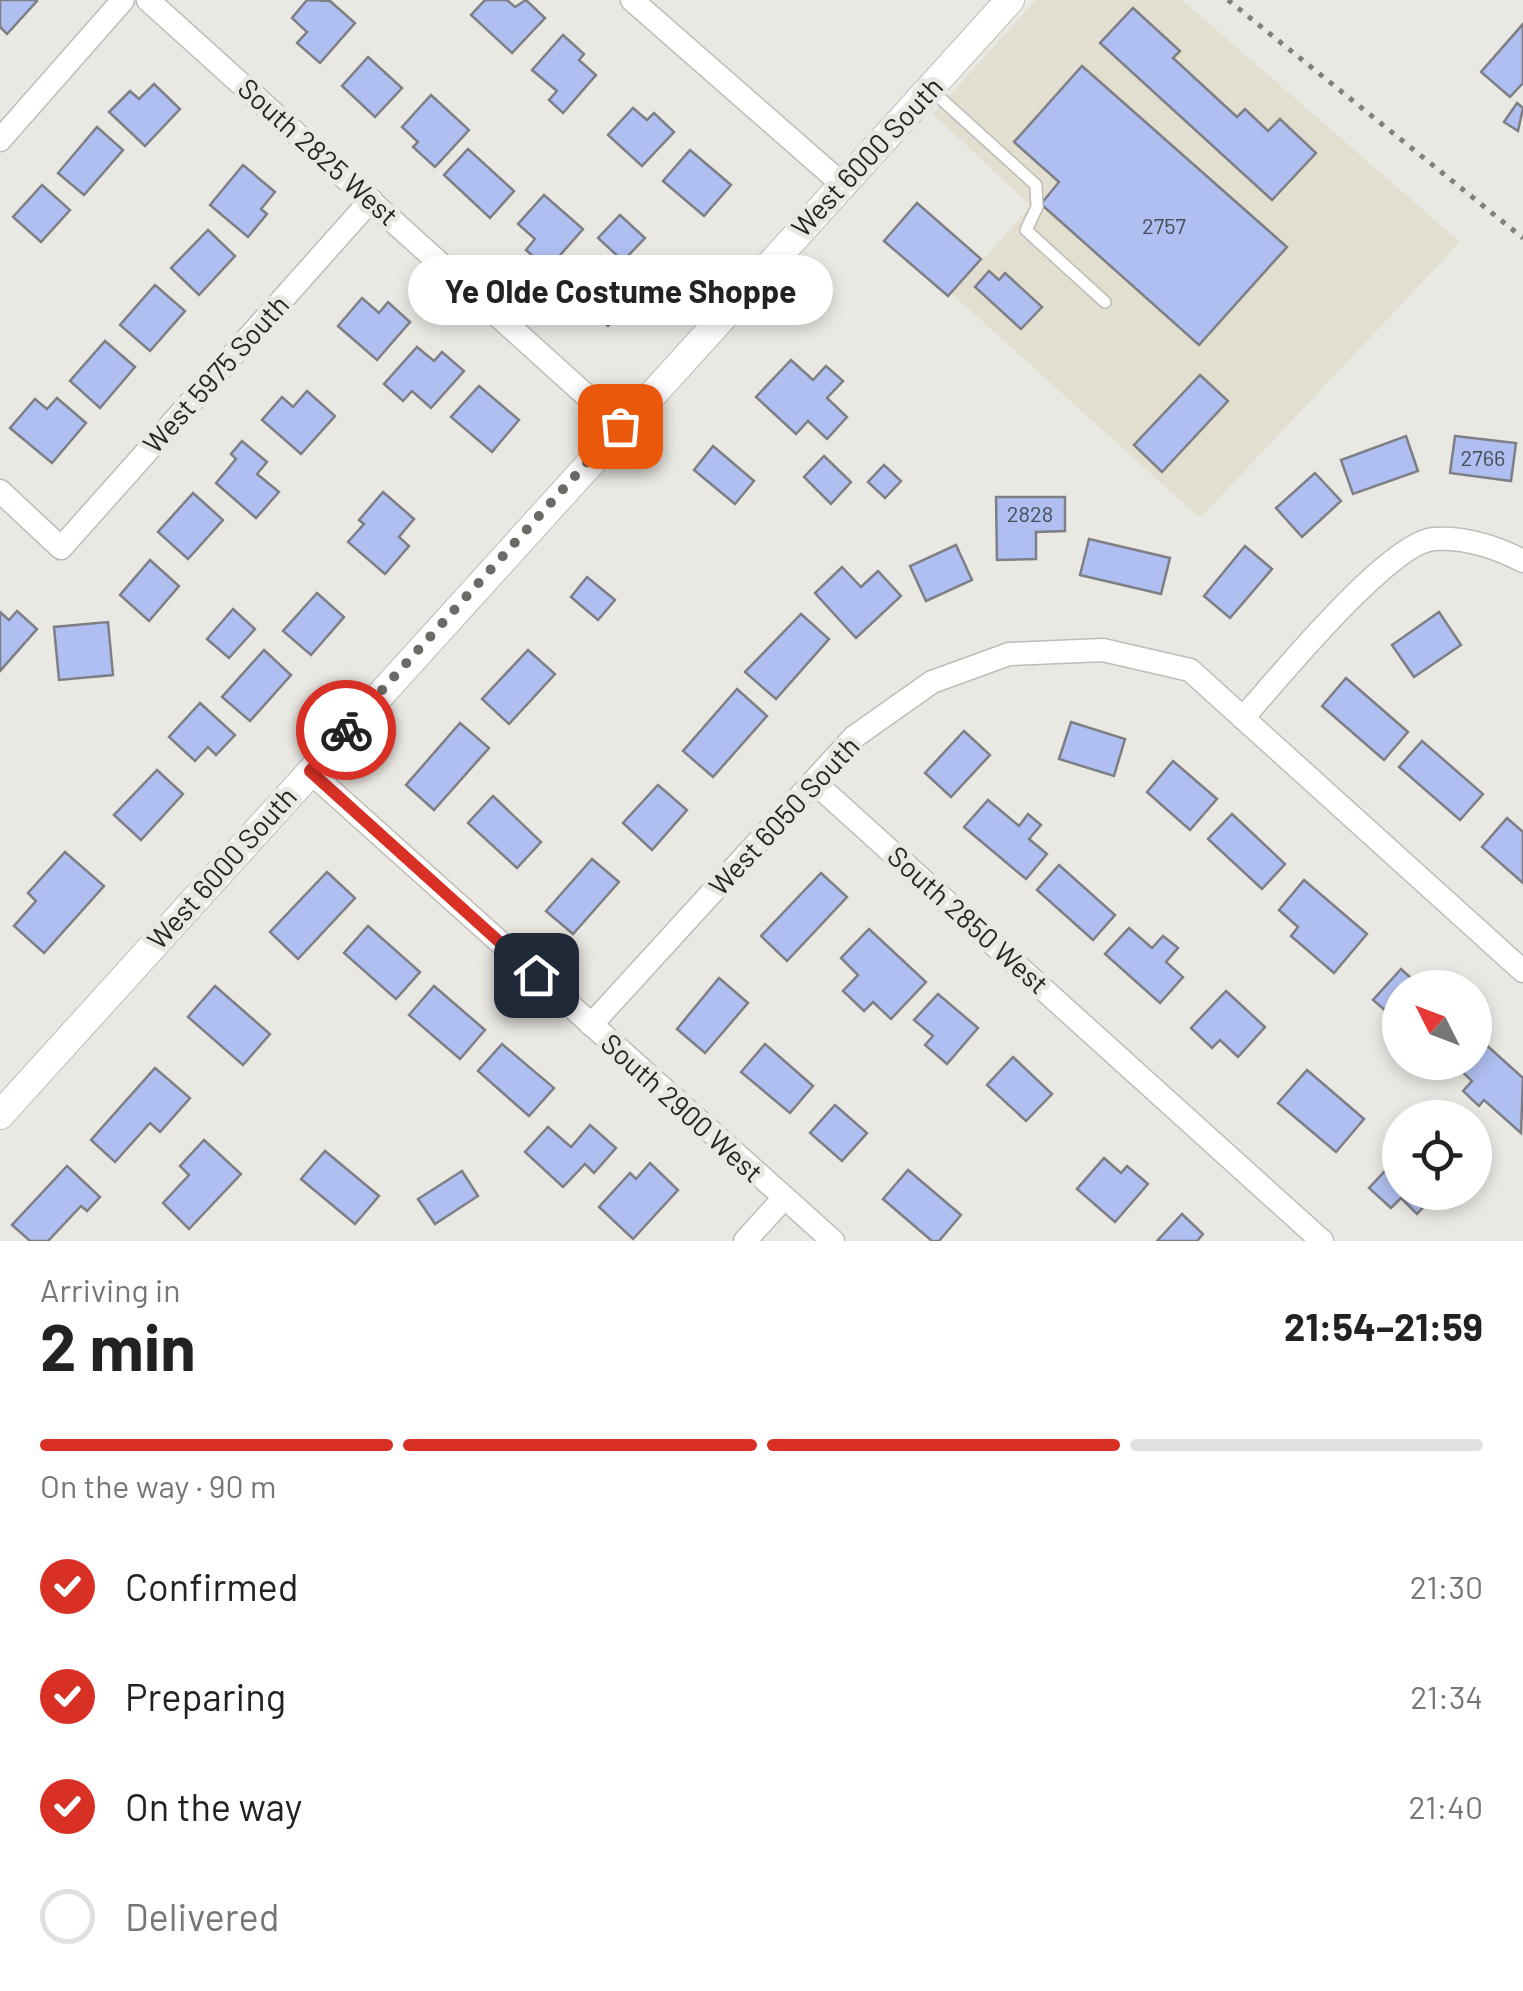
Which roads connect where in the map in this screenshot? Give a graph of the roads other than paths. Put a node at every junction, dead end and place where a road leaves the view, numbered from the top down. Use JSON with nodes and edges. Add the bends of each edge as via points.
{"nodes":[{"id":1,"x":122,"y":0,"type":"edge"},
{"id":2,"x":148,"y":0,"type":"edge"},
{"id":3,"x":632,"y":0,"type":"edge"},
{"id":4,"x":1010,"y":0,"type":"edge"},
{"id":5,"x":930,"y":88,"type":"junction"},
{"id":6,"x":0,"y":140,"type":"edge"},
{"id":7,"x":842,"y":184,"type":"junction"},
{"id":8,"x":371,"y":200,"type":"junction"},
{"id":9,"x":1106,"y":302,"type":"dead end"},
{"id":10,"x":620,"y":426,"type":"junction"},
{"id":11,"x":0,"y":491,"type":"edge"},
{"id":12,"x":1523,"y":561,"type":"edge"},
{"id":13,"x":1243,"y":718,"type":"junction"},
{"id":14,"x":310,"y":771,"type":"junction"},
{"id":15,"x":814,"y":782,"type":"junction"},
{"id":16,"x":1523,"y":971,"type":"edge"},
{"id":17,"x":591,"y":1026,"type":"junction"},
{"id":18,"x":0,"y":1115,"type":"edge"},
{"id":19,"x":783,"y":1199,"type":"junction"},
{"id":20,"x":744,"y":1241,"type":"edge"},
{"id":21,"x":833,"y":1241,"type":"edge"},
{"id":22,"x":1322,"y":1241,"type":"edge"}],
"edges":[{"from":1,"to":6,"type":"street"},
{"from":2,"to":8,"type":"street","name":"South 2825 West"},
{"from":3,"to":7,"type":"street"},
{"from":4,"to":5,"type":"street","name":"West 6000 South"},
{"from":5,"to":7,"type":"street","name":"West 6000 South"},
{"from":5,"to":9,"type":"lane","via":[[1036,185],[1038,208],[1026,230]]},
{"from":7,"to":10,"type":"street","name":"West 6000 South"},
{"from":8,"to":10,"type":"street","name":"South 2825 West"},
{"from":8,"to":11,"type":"street","name":"West 5975 South","via":[[61,548]]},
{"from":10,"to":14,"type":"street","name":"West 6000 South"},
{"from":12,"to":13,"type":"street","via":[[1494,546],[1430,539],[1376,573]]},
{"from":13,"to":15,"type":"street","name":"West 6050 South","via":[[1190,670],[1103,650],[1010,654],[932,682],[854,737]]},
{"from":13,"to":16,"type":"street"},
{"from":14,"to":17,"type":"street","name":"South 2900 West"},
{"from":14,"to":18,"type":"street","name":"West 6000 South"},
{"from":15,"to":17,"type":"street","name":"West 6050 South"},
{"from":15,"to":22,"type":"street","name":"South 2850 West"},
{"from":17,"to":19,"type":"street","name":"South 2900 West"},
{"from":19,"to":20,"type":"street"},
{"from":19,"to":21,"type":"street","name":"South 2900 West"}]}
